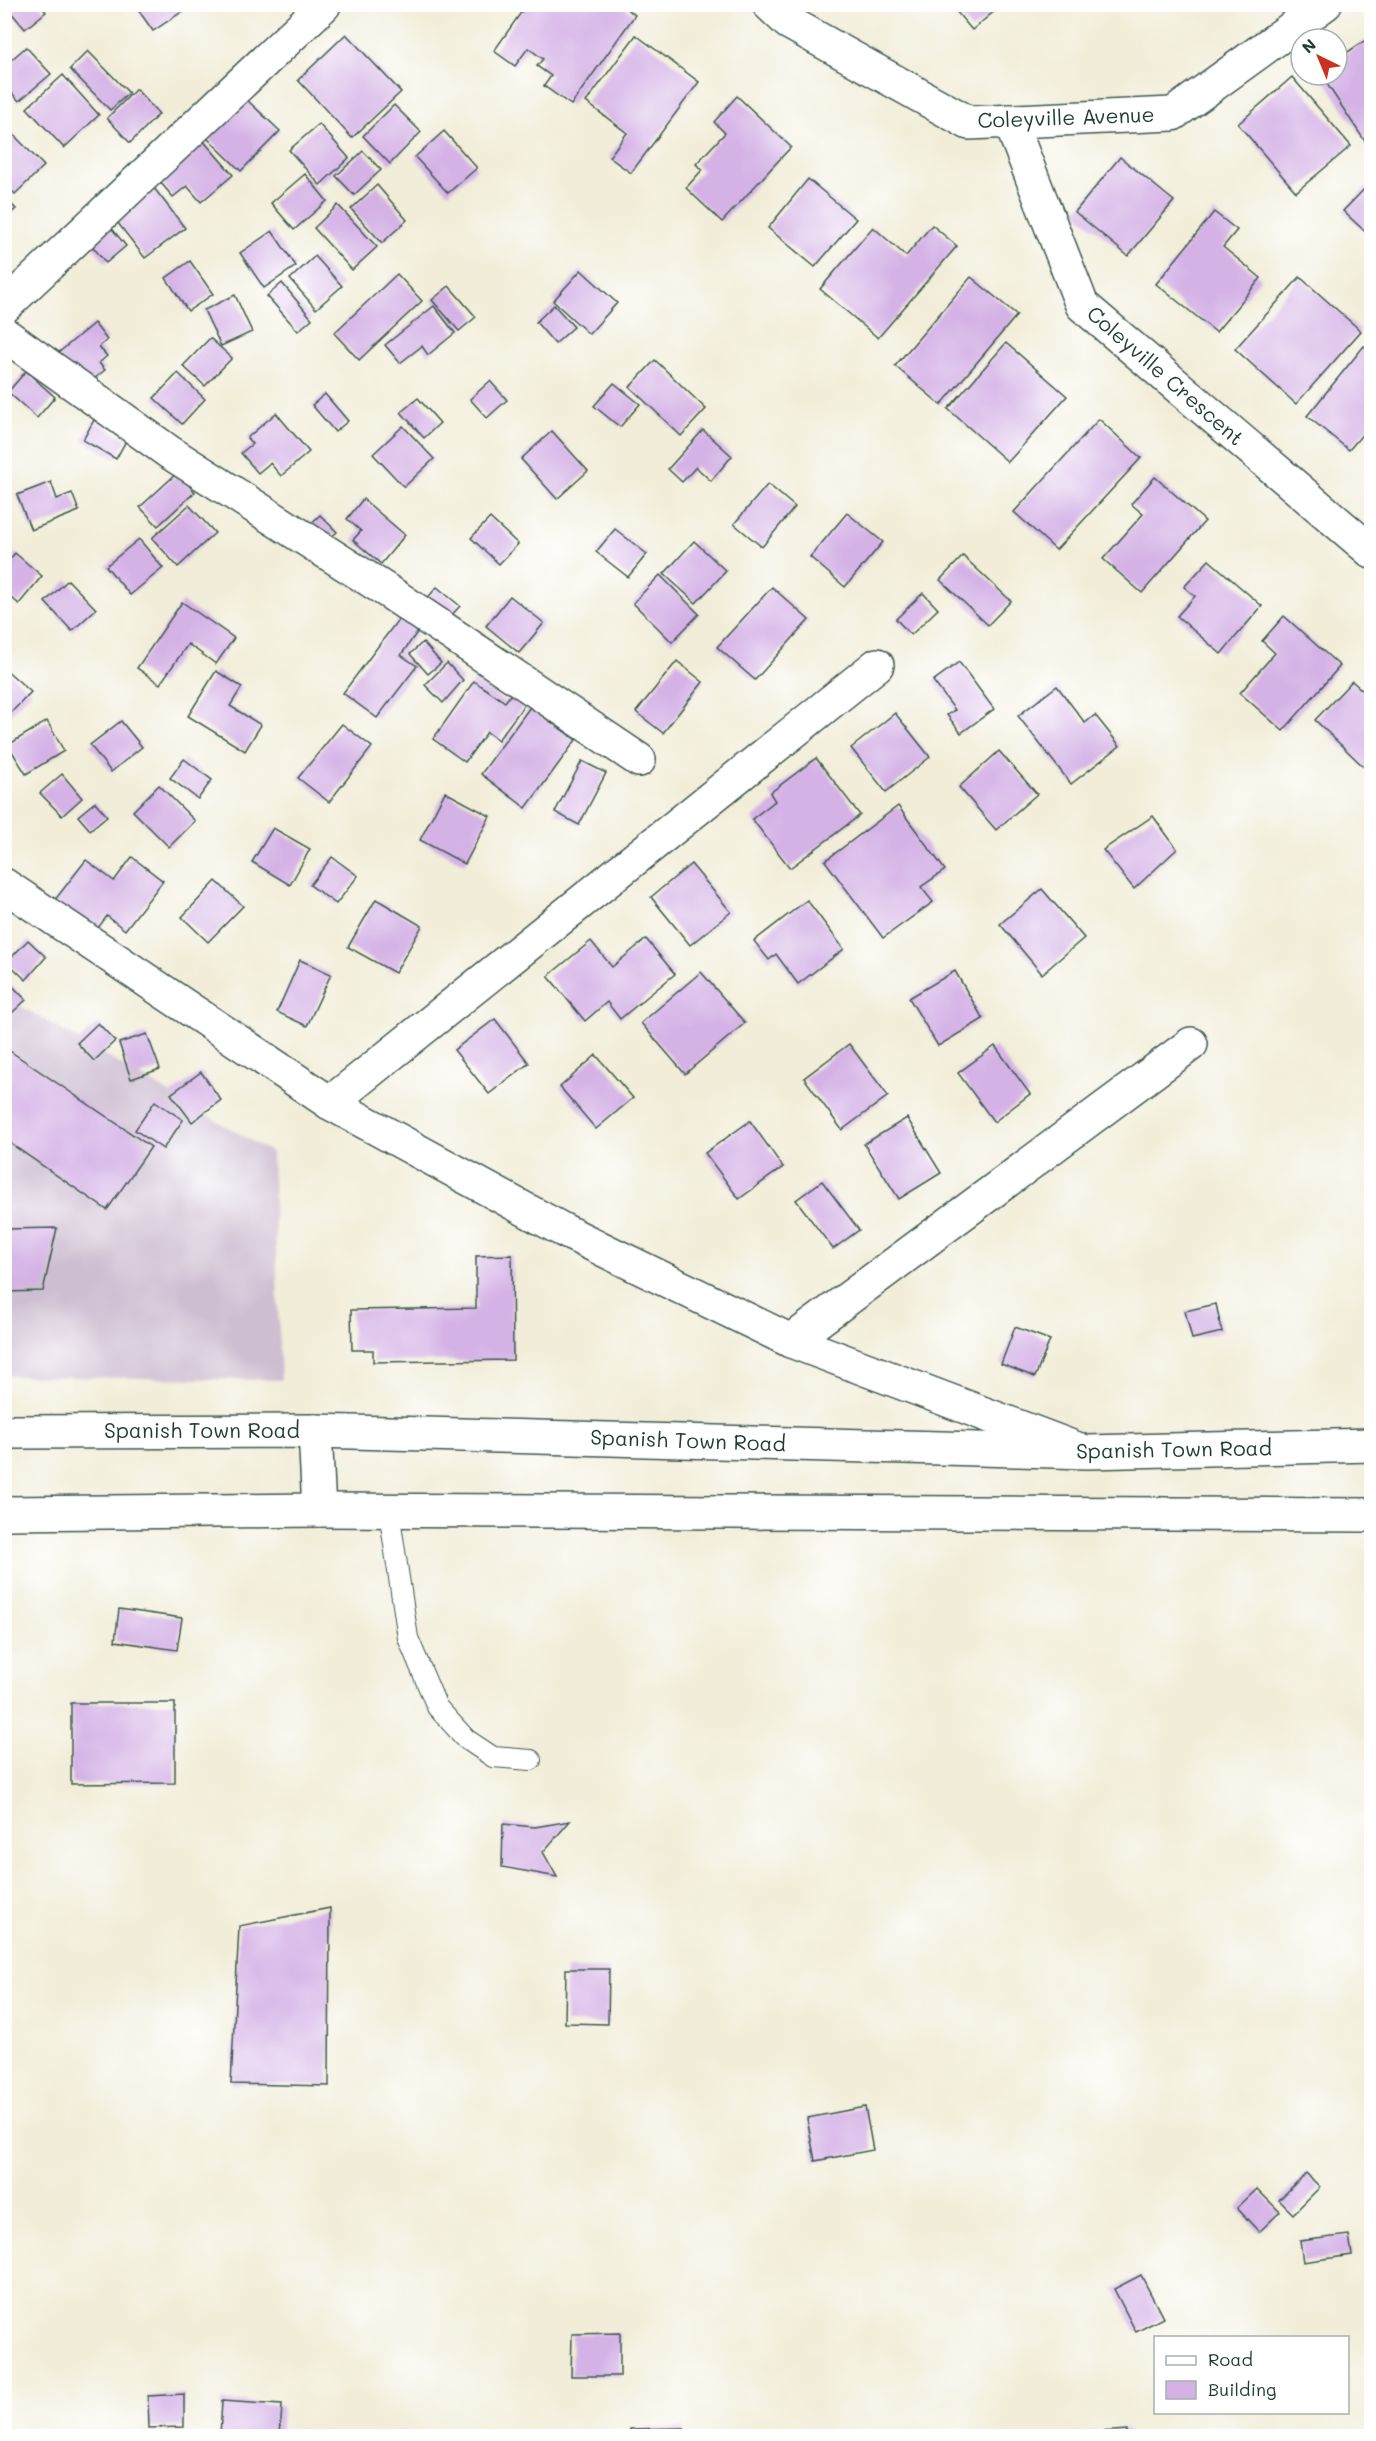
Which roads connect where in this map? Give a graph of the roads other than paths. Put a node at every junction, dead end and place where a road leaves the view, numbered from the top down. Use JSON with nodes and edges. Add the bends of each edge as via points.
{"nodes":[{"id":1,"x":769,"y":4,"type":"edge"},
{"id":2,"x":1324,"y":4,"type":"edge"},
{"id":3,"x":324,"y":5,"type":"edge"},
{"id":4,"x":1010,"y":121,"type":"junction"},
{"id":5,"x":4,"y":307,"type":"edge"},
{"id":6,"x":4,"y":334,"type":"edge"},
{"id":7,"x":1371,"y":552,"type":"edge"},
{"id":8,"x":877,"y":666,"type":"dead end"},
{"id":9,"x":639,"y":760,"type":"dead end"},
{"id":10,"x":4,"y":885,"type":"edge"},
{"id":11,"x":1191,"y":1044,"type":"dead end"},
{"id":12,"x":330,"y":1103,"type":"junction"},
{"id":13,"x":791,"y":1341,"type":"junction"},
{"id":14,"x":315,"y":1431,"type":"junction"},
{"id":15,"x":4,"y":1432,"type":"edge"},
{"id":16,"x":1371,"y":1445,"type":"edge"},
{"id":17,"x":1088,"y":1452,"type":"junction"},
{"id":18,"x":319,"y":1510,"type":"junction"},
{"id":19,"x":389,"y":1511,"type":"junction"},
{"id":20,"x":4,"y":1513,"type":"edge"},
{"id":21,"x":1371,"y":1515,"type":"edge"},
{"id":22,"x":531,"y":1760,"type":"dead end"}],
"edges":[{"from":1,"to":4,"type":"main road","name":"Coleyville Avenue","via":[[788,22],[969,123]]},
{"from":2,"to":4,"type":"main road","name":"Coleyville Avenue","via":[[1173,114]]},
{"from":3,"to":5,"type":"main road"},
{"from":4,"to":7,"type":"main road","name":"Coleyville Crescent","via":[[1082,305]]},
{"from":6,"to":9,"type":"main road","via":[[169,452],[392,594]]},
{"from":8,"to":12,"type":"main road"},
{"from":10,"to":12,"type":"main road"},
{"from":11,"to":13,"type":"main road"},
{"from":12,"to":13,"type":"main road","via":[[563,1230]]},
{"from":13,"to":17,"type":"main road"},
{"from":14,"to":15,"type":"main road","name":"Spanish Town Road"},
{"from":14,"to":17,"type":"main road","name":"Spanish Town Road"},
{"from":14,"to":18,"type":"main road"},
{"from":16,"to":17,"type":"main road","name":"Spanish Town Road"},
{"from":18,"to":19,"type":"main road"},
{"from":18,"to":20,"type":"main road"},
{"from":19,"to":21,"type":"main road"},
{"from":19,"to":22,"type":"lane","via":[[408,1638],[437,1707],[466,1739],[493,1757]]}]}
